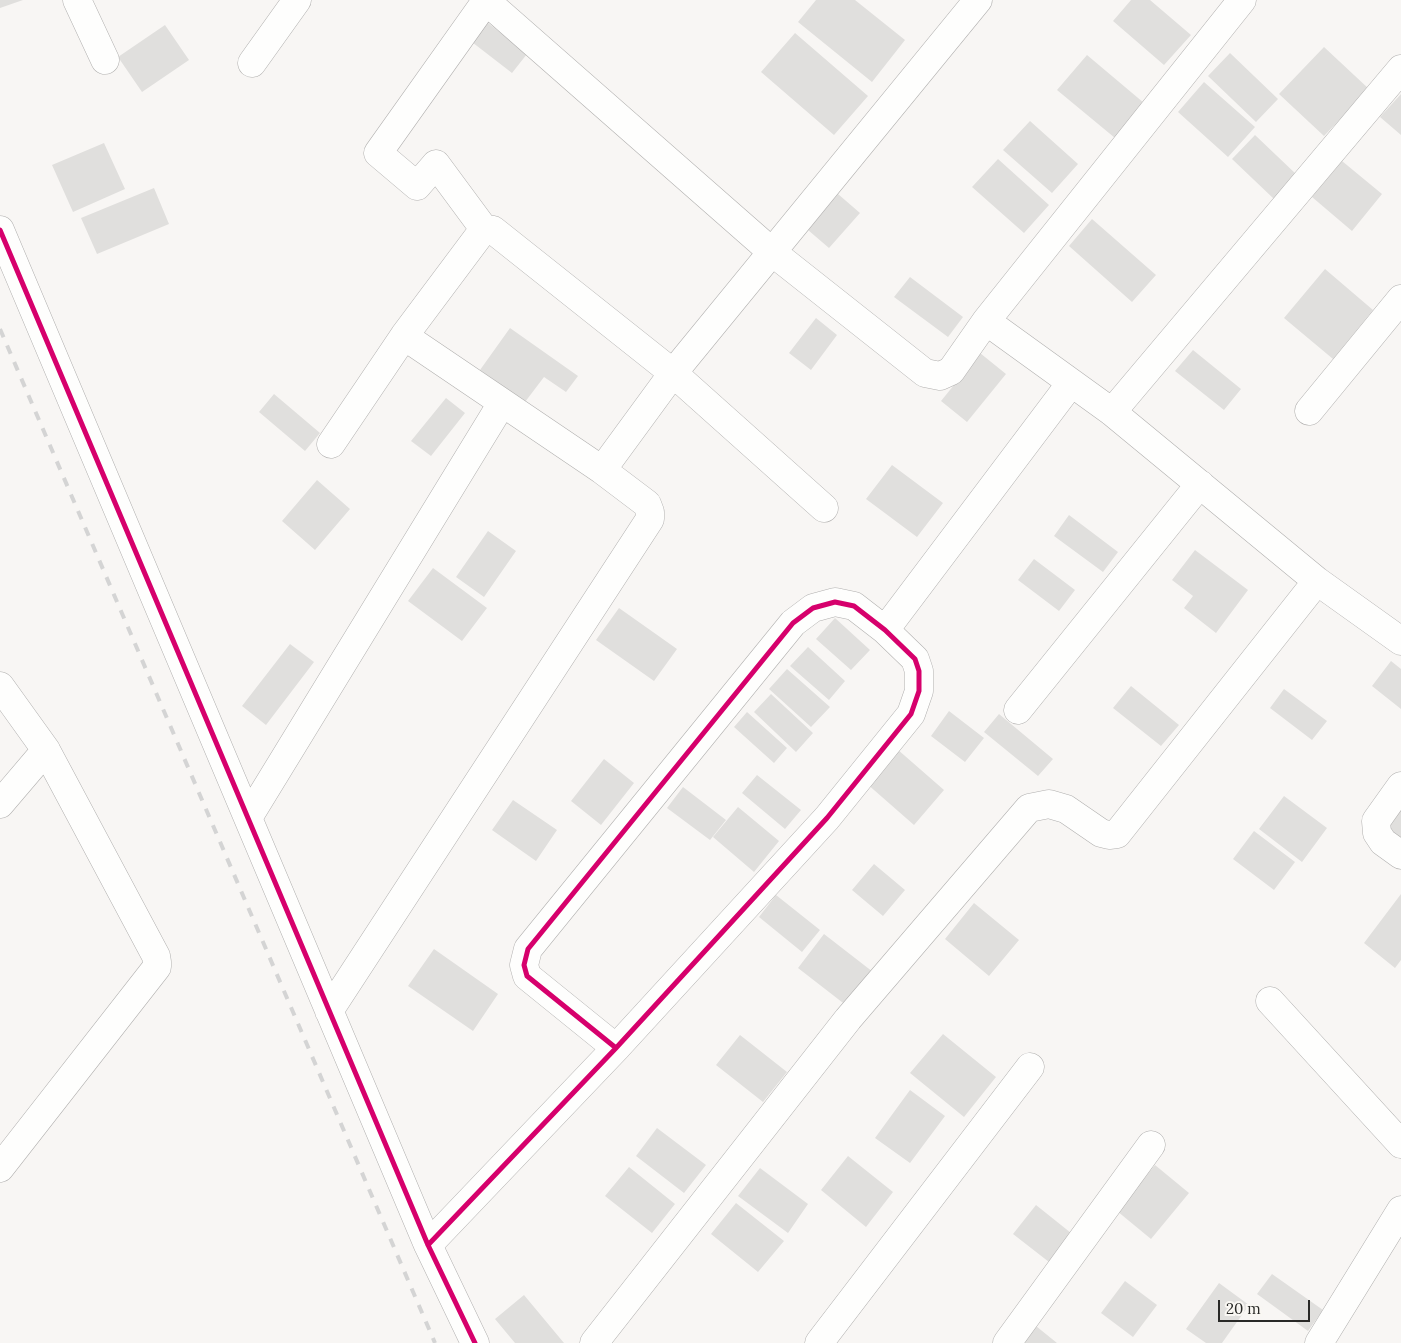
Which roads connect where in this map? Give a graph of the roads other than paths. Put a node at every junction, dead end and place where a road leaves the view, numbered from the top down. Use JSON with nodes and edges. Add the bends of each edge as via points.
{"nodes":[{"id":1,"x":77,"y":0,"type":"edge"},
{"id":2,"x":297,"y":0,"type":"edge"},
{"id":3,"x":485,"y":0,"type":"edge"},
{"id":4,"x":978,"y":0,"type":"edge"},
{"id":5,"x":1242,"y":0,"type":"edge"},
{"id":6,"x":105,"y":60,"type":"dead end"},
{"id":7,"x":252,"y":63,"type":"dead end"},
{"id":8,"x":1401,"y":69,"type":"edge"},
{"id":9,"x":484,"y":229,"type":"junction"},
{"id":10,"x":0,"y":230,"type":"edge"},
{"id":11,"x":772,"y":252,"type":"junction"},
{"id":12,"x":1401,"y":299,"type":"edge"},
{"id":13,"x":986,"y":321,"type":"junction"},
{"id":14,"x":404,"y":336,"type":"junction"},
{"id":15,"x":673,"y":373,"type":"junction"},
{"id":16,"x":1072,"y":383,"type":"junction"},
{"id":17,"x":502,"y":403,"type":"junction"},
{"id":18,"x":1309,"y":411,"type":"dead end"},
{"id":19,"x":1112,"y":412,"type":"junction"},
{"id":20,"x":331,"y":444,"type":"dead end"},
{"id":21,"x":602,"y":470,"type":"junction"},
{"id":22,"x":1200,"y":484,"type":"junction"},
{"id":23,"x":824,"y":508,"type":"dead end"},
{"id":24,"x":1317,"y":581,"type":"junction"},
{"id":25,"x":885,"y":630,"type":"junction"},
{"id":26,"x":1401,"y":641,"type":"edge"},
{"id":27,"x":0,"y":686,"type":"edge"},
{"id":28,"x":1018,"y":710,"type":"dead end"},
{"id":29,"x":46,"y":750,"type":"junction"},
{"id":30,"x":1401,"y":786,"type":"edge"},
{"id":31,"x":0,"y":804,"type":"edge"},
{"id":32,"x":248,"y":818,"type":"junction"},
{"id":33,"x":1401,"y":855,"type":"edge"},
{"id":34,"x":1270,"y":1001,"type":"dead end"},
{"id":35,"x":330,"y":1011,"type":"junction"},
{"id":36,"x":616,"y":1048,"type":"junction"},
{"id":37,"x":1030,"y":1068,"type":"dead end"},
{"id":38,"x":1401,"y":1144,"type":"edge"},
{"id":39,"x":1150,"y":1145,"type":"dead end"},
{"id":40,"x":0,"y":1168,"type":"edge"},
{"id":41,"x":1401,"y":1210,"type":"edge"},
{"id":42,"x":428,"y":1245,"type":"junction"},
{"id":43,"x":474,"y":1343,"type":"edge"},
{"id":44,"x":594,"y":1343,"type":"edge"},
{"id":45,"x":818,"y":1343,"type":"edge"},
{"id":46,"x":1006,"y":1343,"type":"edge"},
{"id":47,"x":1319,"y":1343,"type":"edge"}],
"edges":[{"from":1,"to":6,"type":"street"},
{"from":2,"to":7,"type":"street"},
{"from":3,"to":9,"type":"street","via":[[378,153],[417,186],[436,164]]},
{"from":3,"to":11,"type":"street"},
{"from":4,"to":11,"type":"street"},
{"from":5,"to":13,"type":"street"},
{"from":8,"to":19,"type":"street"},
{"from":9,"to":14,"type":"street"},
{"from":9,"to":15,"type":"street","via":[[493,230]]},
{"from":10,"to":32,"type":"street"},
{"from":11,"to":13,"type":"street","via":[[924,373],[940,376],[951,371]]},
{"from":11,"to":15,"type":"street"},
{"from":12,"to":18,"type":"street"},
{"from":13,"to":16,"type":"street"},
{"from":14,"to":17,"type":"street"},
{"from":14,"to":20,"type":"street"},
{"from":15,"to":21,"type":"street"},
{"from":15,"to":23,"type":"street"},
{"from":16,"to":19,"type":"street"},
{"from":16,"to":25,"type":"street"},
{"from":17,"to":21,"type":"street"},
{"from":17,"to":32,"type":"street"},
{"from":19,"to":22,"type":"street"},
{"from":21,"to":35,"type":"street","via":[[647,504],[650,519]]},
{"from":22,"to":24,"type":"street"},
{"from":22,"to":28,"type":"street"},
{"from":24,"to":26,"type":"street"},
{"from":24,"to":44,"type":"street","via":[[1117,834],[1101,833],[1066,809],[1049,804],[1029,808],[848,1019]]},
{"from":25,"to":36,"type":"street","via":[[915,659],[919,671],[919,691],[911,714],[827,818]]},
{"from":25,"to":36,"type":"street","via":[[854,606],[835,602],[813,608],[793,623],[528,949],[524,965],[527,976]]},
{"from":27,"to":29,"type":"street"},
{"from":29,"to":31,"type":"street"},
{"from":29,"to":40,"type":"street","via":[[156,956],[157,967]]},
{"from":30,"to":33,"type":"street","via":[[1376,821],[1376,833],[1382,842]]},
{"from":32,"to":35,"type":"street"},
{"from":34,"to":38,"type":"street"},
{"from":35,"to":42,"type":"street"},
{"from":36,"to":42,"type":"street"},
{"from":37,"to":45,"type":"street"},
{"from":39,"to":46,"type":"street"},
{"from":41,"to":47,"type":"street"},
{"from":42,"to":43,"type":"street"}]}
